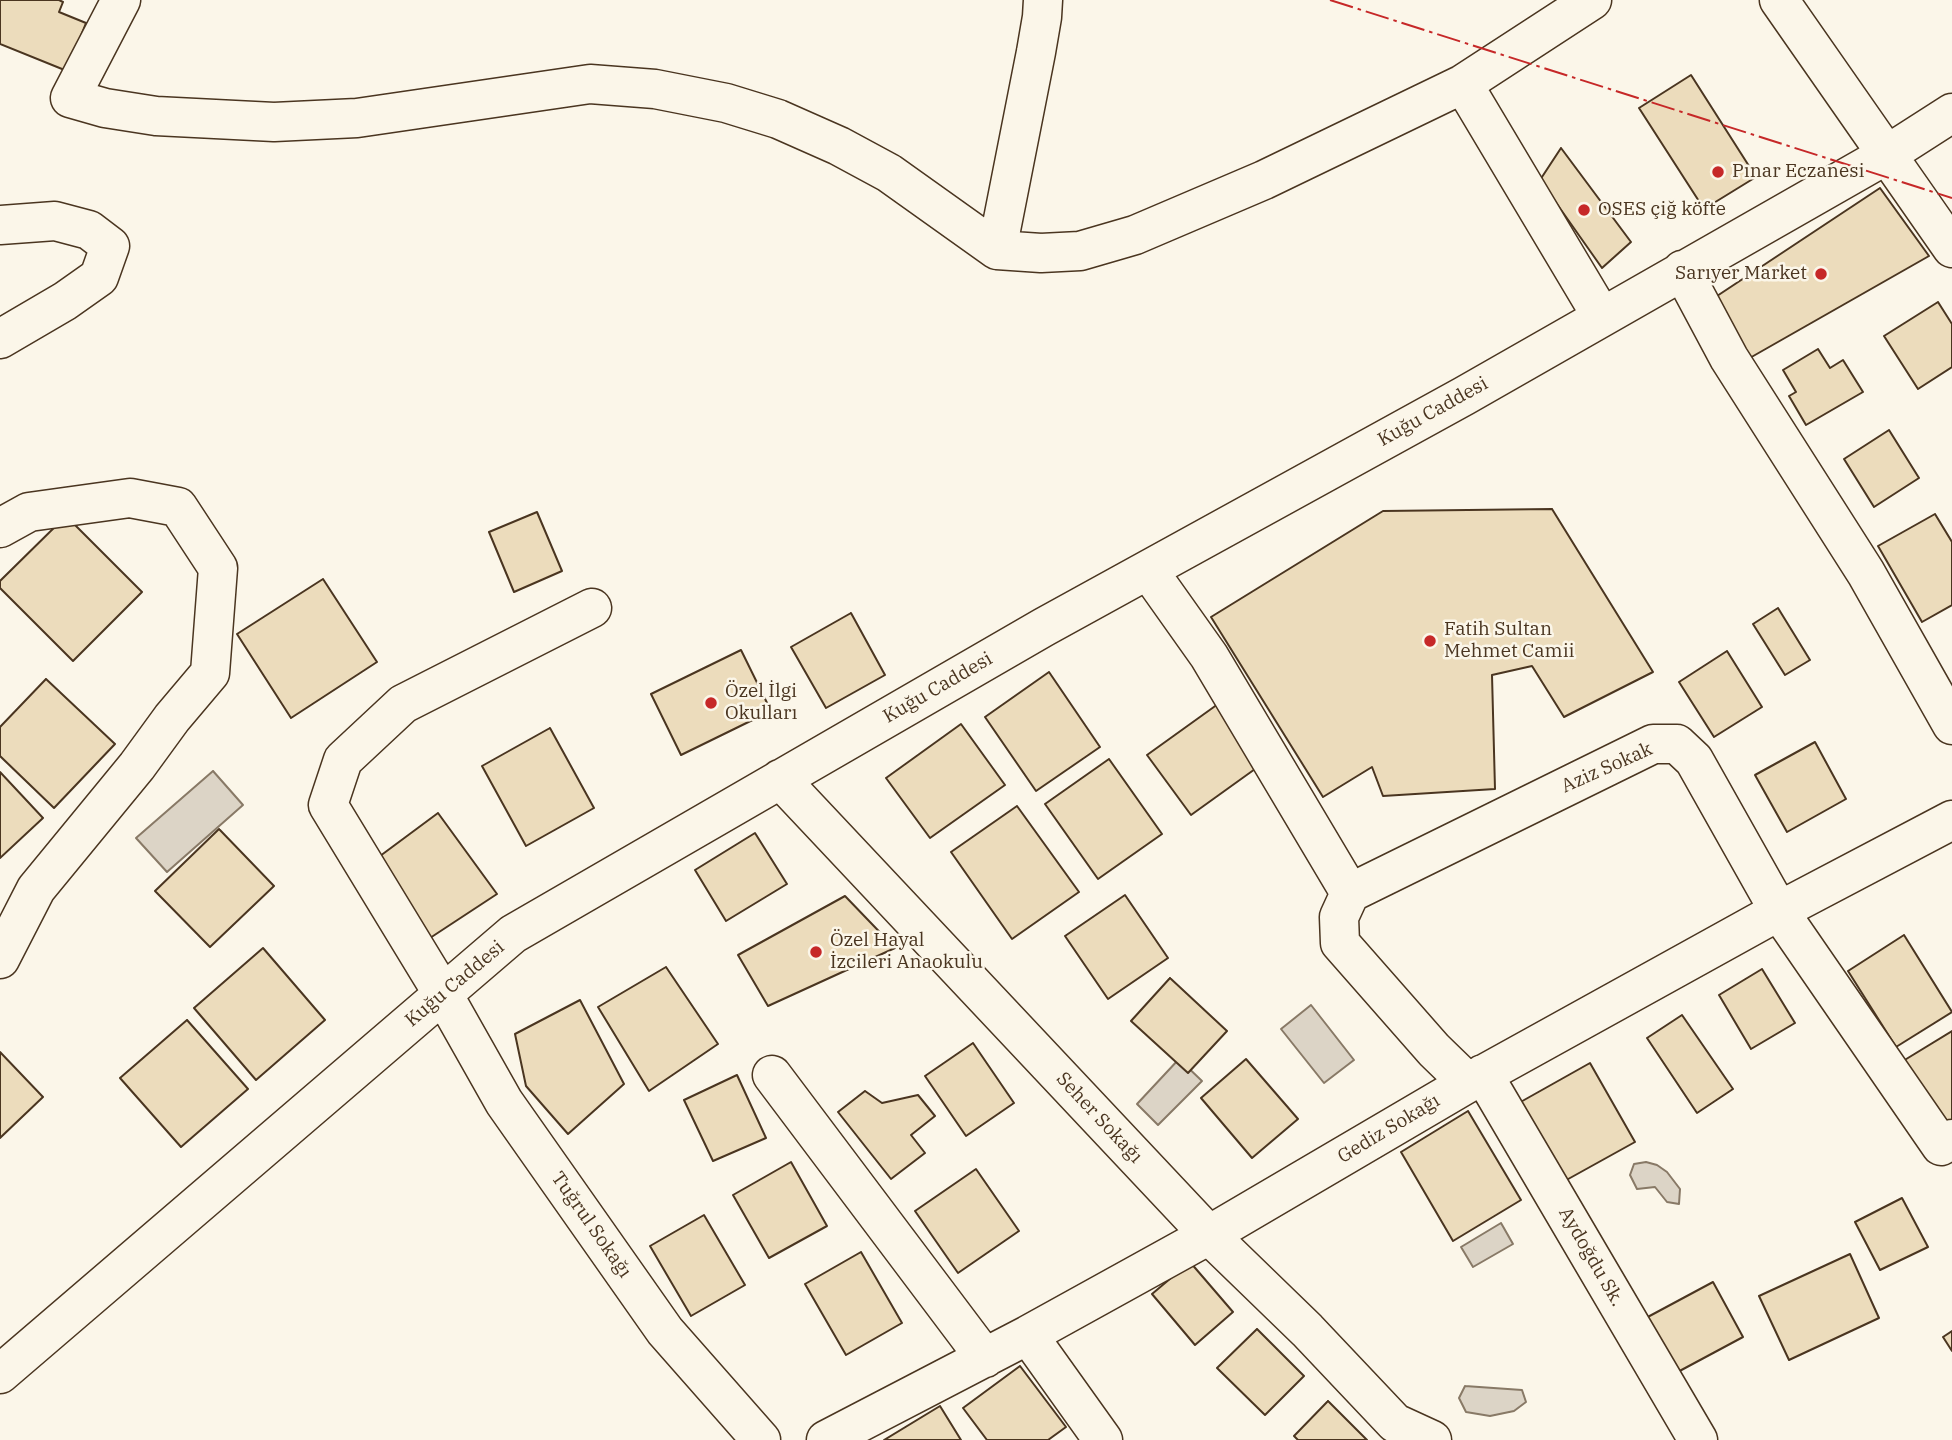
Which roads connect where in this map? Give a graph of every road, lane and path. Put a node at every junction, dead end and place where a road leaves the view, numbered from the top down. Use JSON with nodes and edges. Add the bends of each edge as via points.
{"nodes":[{"id":1,"x":121,"y":0,"type":"edge"},
{"id":2,"x":1043,"y":0,"type":"edge"},
{"id":3,"x":1592,"y":0,"type":"edge"},
{"id":4,"x":1779,"y":0,"type":"edge"},
{"id":5,"x":1463,"y":84,"type":"junction"},
{"id":6,"x":1952,"y":113,"type":"edge"},
{"id":7,"x":1888,"y":154,"type":"junction"},
{"id":8,"x":0,"y":225,"type":"edge"},
{"id":9,"x":1952,"y":248,"type":"edge"},
{"id":10,"x":997,"y":250,"type":"junction"},
{"id":11,"x":1682,"y":270,"type":"junction"},
{"id":12,"x":1602,"y":317,"type":"junction"},
{"id":13,"x":0,"y":339,"type":"edge"},
{"id":14,"x":0,"y":528,"type":"edge"},
{"id":15,"x":1148,"y":570,"type":"junction"},
{"id":16,"x":592,"y":608,"type":"dead end"},
{"id":17,"x":1952,"y":725,"type":"edge"},
{"id":18,"x":780,"y":779,"type":"junction"},
{"id":19,"x":1952,"y":820,"type":"edge"},
{"id":20,"x":1350,"y":893,"type":"junction"},
{"id":21,"x":1779,"y":911,"type":"junction"},
{"id":22,"x":0,"y":959,"type":"edge"},
{"id":23,"x":443,"y":994,"type":"junction"},
{"id":24,"x":772,"y":1075,"type":"dead end"},
{"id":25,"x":1476,"y":1079,"type":"junction"},
{"id":26,"x":1952,"y":1139,"type":"edge"},
{"id":27,"x":1209,"y":1235,"type":"junction"},
{"id":28,"x":1028,"y":1335,"type":"junction"},
{"id":29,"x":985,"y":1358,"type":"junction"},
{"id":30,"x":0,"y":1374,"type":"edge"},
{"id":31,"x":761,"y":1440,"type":"edge"},
{"id":32,"x":826,"y":1440,"type":"edge"},
{"id":33,"x":1103,"y":1440,"type":"edge"},
{"id":34,"x":1432,"y":1440,"type":"edge"},
{"id":35,"x":1698,"y":1440,"type":"edge"}],
"edges":[{"from":1,"to":10,"type":"street","via":[[69,98],[156,116],[274,122],[357,118],[590,84],[655,89],[726,103],[839,145],[889,173]]},
{"from":2,"to":10,"type":"street","via":[[1037,52]]},
{"from":3,"to":5,"type":"street"},
{"from":4,"to":7,"type":"street"},
{"from":5,"to":10,"type":"street","via":[[1264,180],[1135,235],[1080,251]]},
{"from":5,"to":12,"type":"street"},
{"from":6,"to":7,"type":"street","name":"Kuğu Caddesi"},
{"from":7,"to":9,"type":"street"},
{"from":7,"to":11,"type":"street","name":"Kuğu Caddesi"},
{"from":8,"to":13,"type":"street","via":[[55,221],[89,230],[110,246],[99,277]]},
{"from":11,"to":12,"type":"street","name":"Kuğu Caddesi"},
{"from":11,"to":17,"type":"street","via":[[1730,358],[1866,573]]},
{"from":12,"to":15,"type":"street","name":"Kuğu Caddesi"},
{"from":14,"to":22,"type":"street","via":[[29,512],[142,500],[178,507],[218,568],[210,673],[36,889]]},
{"from":15,"to":18,"type":"street","name":"Kuğu Caddesi"},
{"from":15,"to":20,"type":"street","via":[[1209,656]]},
{"from":16,"to":23,"type":"street","name":"Tuğrul Sokağı","via":[[403,704],[344,761],[328,805]]},
{"from":18,"to":23,"type":"street","name":"Kuğu Caddesi","via":[[513,934]]},
{"from":18,"to":27,"type":"street","name":"Seher Sokağı"},
{"from":19,"to":21,"type":"street","name":"Gediz Sokağı"},
{"from":20,"to":21,"type":"street","name":"Aziz Sokak","via":[[1653,744],[1677,744],[1694,760]]},
{"from":20,"to":25,"type":"street","via":[[1339,918],[1340,943],[1434,1050]]},
{"from":21,"to":25,"type":"street","name":"Gediz Sokağı"},
{"from":21,"to":26,"type":"street","name":"Aziz Sokak","via":[[1941,1146]]},
{"from":23,"to":30,"type":"street","name":"Kuğu Caddesi"},
{"from":23,"to":31,"type":"street","name":"Tuğrul Sokağı","via":[[504,1102],[657,1320]]},
{"from":24,"to":29,"type":"street"},
{"from":25,"to":27,"type":"street","name":"Gediz Sokağı"},
{"from":25,"to":35,"type":"street","name":"Aydoğdu Sk."},
{"from":27,"to":28,"type":"street","name":"Gediz Sokağı"},
{"from":27,"to":34,"type":"street","name":"Seher Sokağı","via":[[1395,1423]]},
{"from":28,"to":29,"type":"street","name":"Gediz Sokağı"},
{"from":28,"to":33,"type":"street"},
{"from":29,"to":32,"type":"street","name":"Gediz Sokağı"}]}
